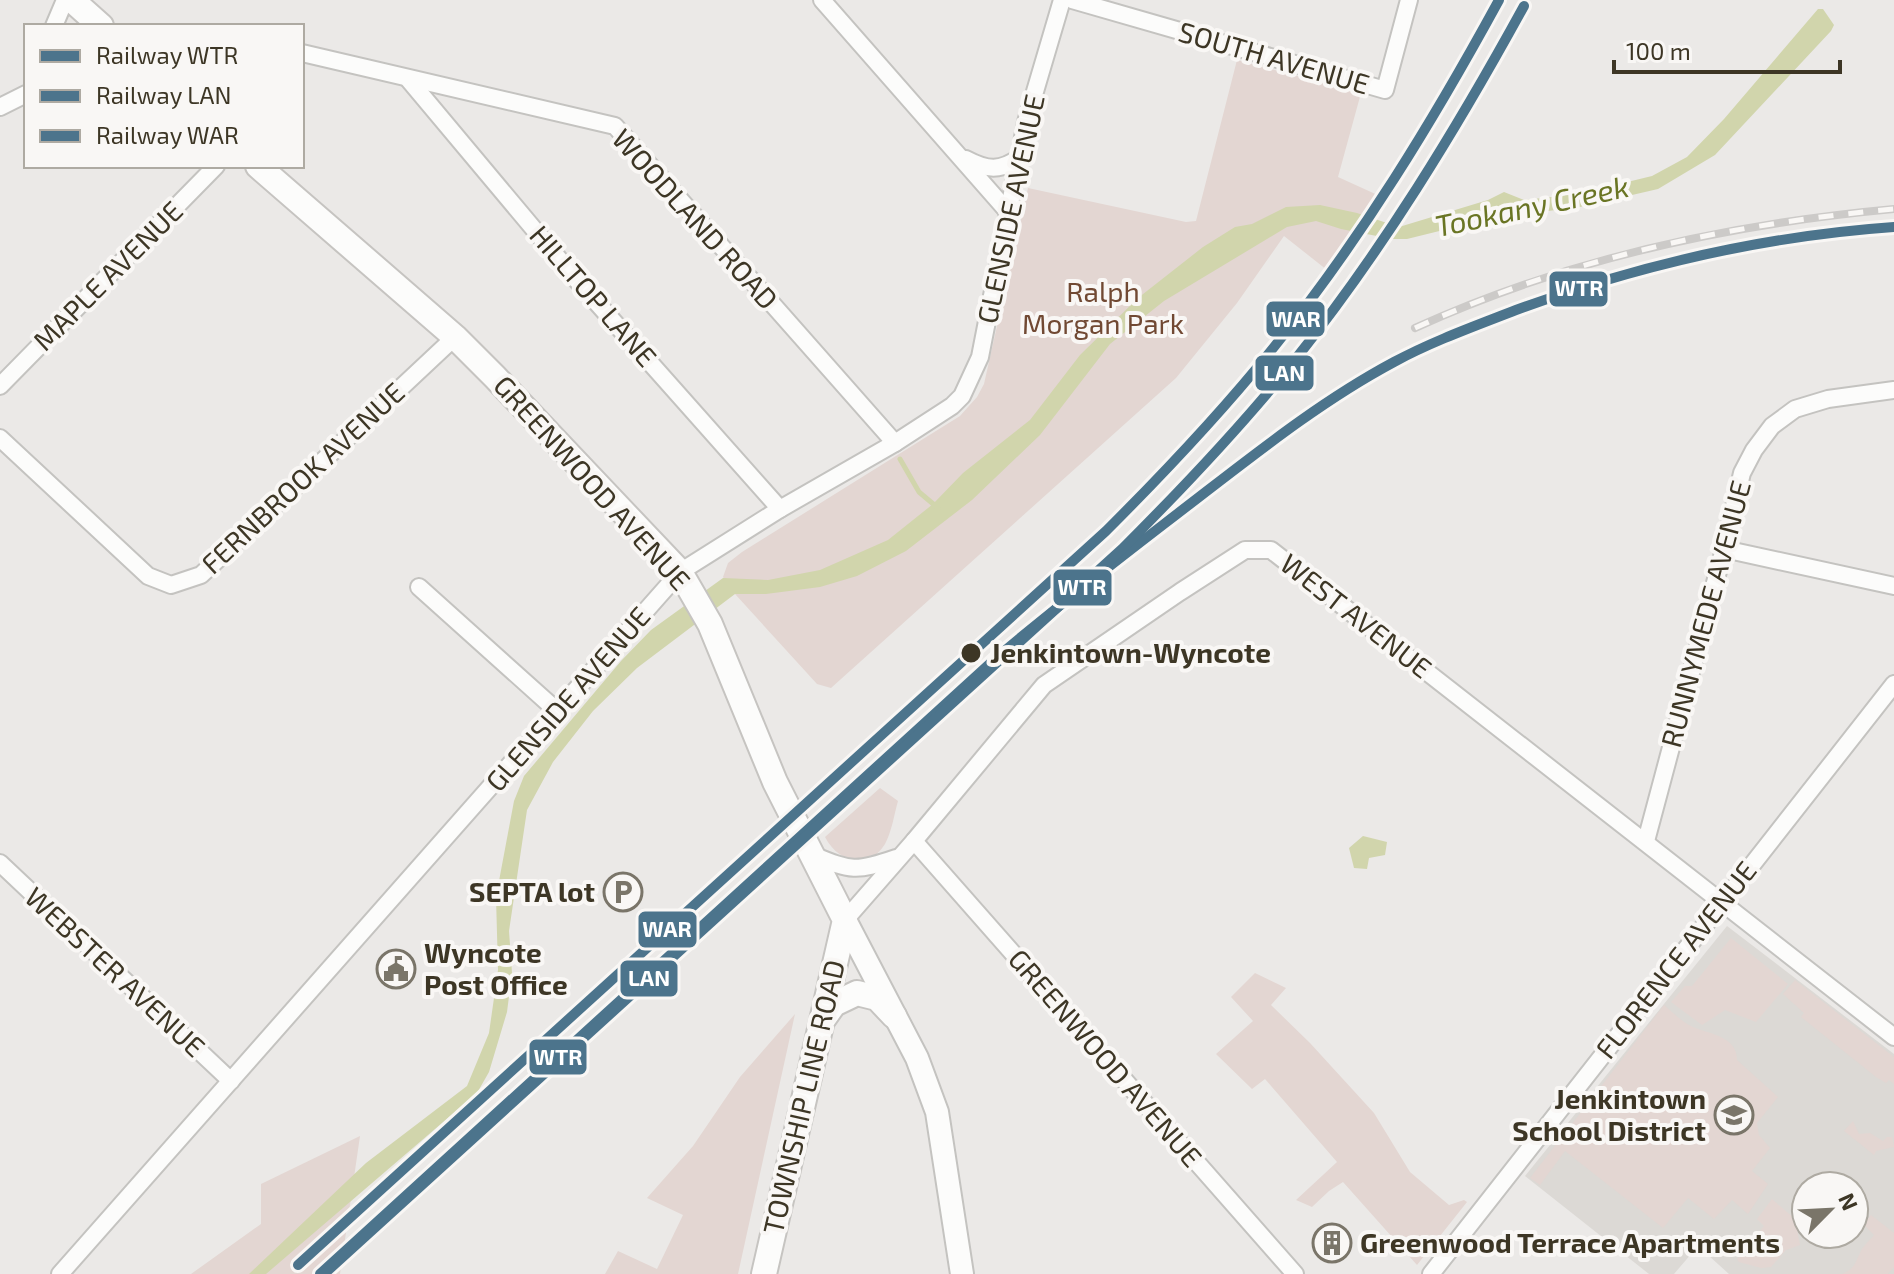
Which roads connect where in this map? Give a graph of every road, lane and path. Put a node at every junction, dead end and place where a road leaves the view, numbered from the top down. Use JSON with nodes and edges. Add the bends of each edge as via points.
{"nodes":[{"id":1,"x":65,"y":0,"type":"edge"},
{"id":2,"x":72,"y":0,"type":"edge"},
{"id":3,"x":822,"y":0,"type":"edge"},
{"id":4,"x":1062,"y":0,"type":"edge"},
{"id":5,"x":1072,"y":0,"type":"edge"},
{"id":6,"x":1409,"y":0,"type":"edge"},
{"id":7,"x":55,"y":24,"type":"edge"},
{"id":8,"x":99,"y":24,"type":"edge"},
{"id":9,"x":304,"y":54,"type":"edge"},
{"id":10,"x":409,"y":80,"type":"junction"},
{"id":11,"x":24,"y":95,"type":"edge"},
{"id":12,"x":0,"y":107,"type":"edge"},
{"id":13,"x":958,"y":154,"type":"junction"},
{"id":14,"x":1020,"y":157,"type":"junction"},
{"id":15,"x":214,"y":168,"type":"edge"},
{"id":16,"x":260,"y":168,"type":"edge"},
{"id":17,"x":1009,"y":213,"type":"junction"},
{"id":18,"x":455,"y":337,"type":"junction"},
{"id":19,"x":0,"y":386,"type":"edge"},
{"id":20,"x":1894,"y":390,"type":"edge"},
{"id":21,"x":0,"y":438,"type":"edge"},
{"id":22,"x":895,"y":443,"type":"junction"},
{"id":23,"x":780,"y":509,"type":"junction"},
{"id":24,"x":1724,"y":549,"type":"junction"},
{"id":25,"x":680,"y":572,"type":"junction"},
{"id":26,"x":1894,"y":586,"type":"edge"},
{"id":27,"x":419,"y":587,"type":"dead end"},
{"id":28,"x":1894,"y":684,"type":"edge"},
{"id":29,"x":556,"y":710,"type":"junction"},
{"id":30,"x":914,"y":841,"type":"junction"},
{"id":31,"x":1646,"y":841,"type":"junction"},
{"id":32,"x":813,"y":855,"type":"junction"},
{"id":33,"x":897,"y":858,"type":"junction"},
{"id":34,"x":0,"y":863,"type":"edge"},
{"id":35,"x":1721,"y":901,"type":"junction"},
{"id":36,"x":845,"y":920,"type":"junction"},
{"id":37,"x":894,"y":1016,"type":"junction"},
{"id":38,"x":823,"y":1020,"type":"junction"},
{"id":39,"x":1894,"y":1037,"type":"edge"},
{"id":40,"x":231,"y":1081,"type":"junction"},
{"id":41,"x":60,"y":1274,"type":"edge"},
{"id":42,"x":764,"y":1274,"type":"edge"},
{"id":43,"x":962,"y":1274,"type":"edge"},
{"id":44,"x":1295,"y":1274,"type":"edge"},
{"id":45,"x":1431,"y":1274,"type":"edge"}],
"edges":[{"from":1,"to":7,"type":"street"},
{"from":2,"to":8,"type":"main road"},
{"from":3,"to":13,"type":"street"},
{"from":4,"to":14,"type":"street","name":"GLENSIDE AVENUE"},
{"from":5,"to":6,"type":"street","name":"SOUTH AVENUE","via":[[1385,90]]},
{"from":9,"to":10,"type":"street","name":"WOODLAND ROAD"},
{"from":10,"to":22,"type":"street","name":"WOODLAND ROAD","via":[[615,126]]},
{"from":10,"to":23,"type":"street","name":"HILLTOP LANE","via":[[574,277]]},
{"from":11,"to":12,"type":"street"},
{"from":13,"to":14,"type":"street","via":[[992,169]]},
{"from":13,"to":17,"type":"street"},
{"from":14,"to":17,"type":"street","name":"GLENSIDE AVENUE"},
{"from":15,"to":19,"type":"street","name":"MAPLE AVENUE"},
{"from":16,"to":18,"type":"main road","name":"GREENWOOD AVENUE"},
{"from":17,"to":22,"type":"street","name":"GLENSIDE AVENUE","via":[[980,357],[969,385],[952,406]]},
{"from":18,"to":21,"type":"street","name":"FERNBROOK AVENUE","via":[[201,575],[171,585],[148,576]]},
{"from":18,"to":25,"type":"main road","name":"GREENWOOD AVENUE"},
{"from":20,"to":24,"type":"street","name":"RUNNYMEDE AVENUE","via":[[1811,404],[1772,426],[1742,473]]},
{"from":22,"to":23,"type":"street","name":"GLENSIDE AVENUE"},
{"from":23,"to":25,"type":"street","name":"GLENSIDE AVENUE"},
{"from":24,"to":26,"type":"street"},
{"from":24,"to":31,"type":"street","name":"RUNNYMEDE AVENUE"},
{"from":25,"to":29,"type":"street","name":"GLENSIDE AVENUE"},
{"from":25,"to":32,"type":"main road","name":"GREENWOOD AVENUE","via":[[710,624],[775,782]]},
{"from":27,"to":29,"type":"street"},
{"from":28,"to":35,"type":"street","name":"FLORENCE AVENUE"},
{"from":29,"to":40,"type":"street","name":"GLENSIDE AVENUE"},
{"from":30,"to":31,"type":"street","name":"WEST AVENUE","via":[[1044,685],[1245,550],[1271,550]]},
{"from":30,"to":33,"type":"street","name":"WEST AVENUE"},
{"from":30,"to":44,"type":"street","name":"GREENWOOD AVENUE"},
{"from":31,"to":35,"type":"street","name":"WEST AVENUE"},
{"from":32,"to":33,"type":"street","via":[[858,870]]},
{"from":32,"to":36,"type":"main road","name":"GREENWOOD AVENUE"},
{"from":33,"to":36,"type":"street","name":"WEST AVENUE"},
{"from":34,"to":40,"type":"street","name":"WEBSTER AVENUE"},
{"from":35,"to":39,"type":"street","name":"WEST AVENUE"},
{"from":35,"to":45,"type":"street","name":"FLORENCE AVENUE"},
{"from":36,"to":37,"type":"street"},
{"from":36,"to":38,"type":"main road","name":"TOWNSHIP LINE ROAD"},
{"from":37,"to":38,"type":"main road","via":[[877,998],[857,993],[834,1004]]},
{"from":37,"to":43,"type":"street","via":[[937,1112]]},
{"from":38,"to":42,"type":"main road","name":"TOWNSHIP LINE ROAD"},
{"from":40,"to":41,"type":"street","name":"GLENSIDE AVENUE"}]}
